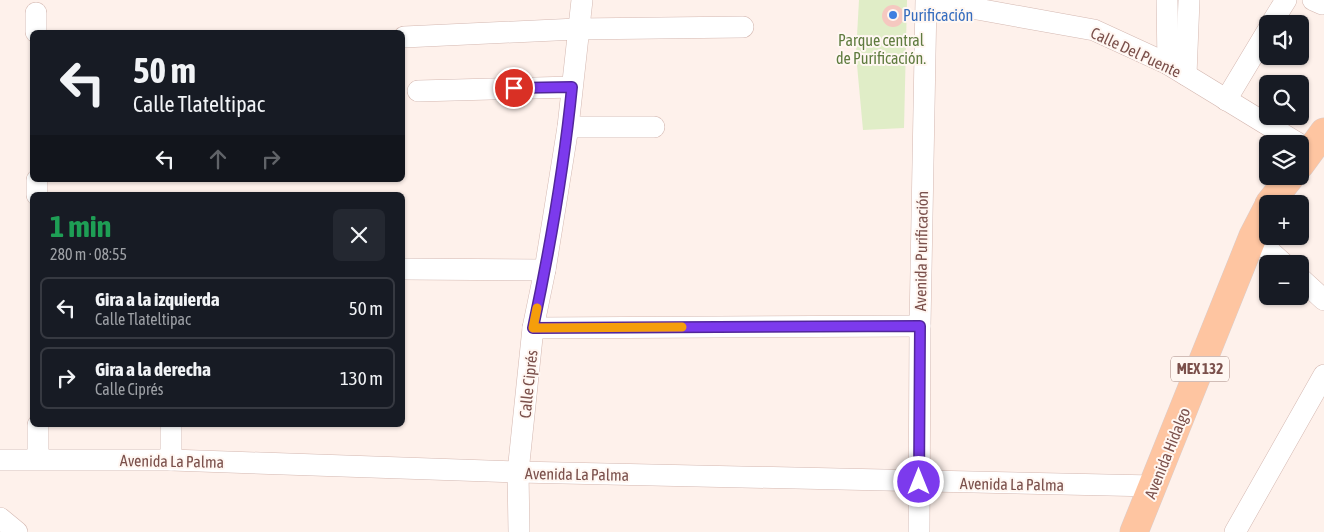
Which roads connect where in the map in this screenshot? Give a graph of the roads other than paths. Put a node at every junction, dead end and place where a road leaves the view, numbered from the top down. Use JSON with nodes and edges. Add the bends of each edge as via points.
{"nodes":[{"id":1,"x":582,"y":0,"type":"edge"},
{"id":2,"x":926,"y":0,"type":"edge"},
{"id":3,"x":1167,"y":0,"type":"edge"},
{"id":4,"x":1189,"y":0,"type":"edge"},
{"id":5,"x":1286,"y":0,"type":"edge"},
{"id":6,"x":1002,"y":6,"type":"edge"},
{"id":7,"x":1277,"y":15,"type":"edge"},
{"id":8,"x":743,"y":27,"type":"dead end"},
{"id":9,"x":577,"y":29,"type":"junction"},
{"id":10,"x":405,"y":37,"type":"edge"},
{"id":11,"x":1259,"y":45,"type":"edge"},
{"id":12,"x":1168,"y":64,"type":"junction"},
{"id":13,"x":1186,"y":75,"type":"junction"},
{"id":14,"x":572,"y":87,"type":"junction"},
{"id":15,"x":418,"y":91,"type":"dead end"},
{"id":16,"x":1226,"y":100,"type":"junction"},
{"id":17,"x":568,"y":127,"type":"junction"},
{"id":18,"x":654,"y":127,"type":"dead end"},
{"id":19,"x":1286,"y":135,"type":"edge"},
{"id":20,"x":1284,"y":185,"type":"edge"},
{"id":21,"x":1276,"y":195,"type":"edge"},
{"id":22,"x":1259,"y":224,"type":"edge"},
{"id":23,"x":1253,"y":236,"type":"junction"},
{"id":24,"x":1274,"y":255,"type":"edge"},
{"id":25,"x":405,"y":269,"type":"edge"},
{"id":26,"x":546,"y":270,"type":"junction"},
{"id":27,"x":1309,"y":286,"type":"edge"},
{"id":28,"x":1324,"y":300,"type":"edge"},
{"id":29,"x":920,"y":326,"type":"junction"},
{"id":30,"x":533,"y":328,"type":"junction"},
{"id":31,"x":1324,"y":374,"type":"edge"},
{"id":32,"x":38,"y":427,"type":"edge"},
{"id":33,"x":172,"y":427,"type":"edge"},
{"id":34,"x":38,"y":459,"type":"junction"},
{"id":35,"x":0,"y":460,"type":"edge"},
{"id":36,"x":171,"y":460,"type":"junction"},
{"id":37,"x":518,"y":472,"type":"junction"},
{"id":38,"x":919,"y":482,"type":"junction"},
{"id":39,"x":1154,"y":486,"type":"junction"},
{"id":40,"x":0,"y":518,"type":"edge"},
{"id":41,"x":17,"y":532,"type":"edge"},
{"id":42,"x":519,"y":532,"type":"edge"},
{"id":43,"x":919,"y":532,"type":"edge"},
{"id":44,"x":1134,"y":532,"type":"edge"},
{"id":45,"x":1235,"y":532,"type":"edge"}],
"edges":[{"from":1,"to":9,"type":"street","name":"Calle Ciprés"},
{"from":2,"to":6,"type":"street","name":"Calle Del Puente"},
{"from":2,"to":29,"type":"street","name":"Avenida Purificación"},
{"from":3,"to":12,"type":"street"},
{"from":4,"to":13,"type":"street"},
{"from":5,"to":7,"type":"street"},
{"from":6,"to":12,"type":"street","name":"Calle Del Puente","via":[[1094,30]]},
{"from":8,"to":9,"type":"street"},
{"from":9,"to":10,"type":"street"},
{"from":9,"to":14,"type":"street","name":"Calle Ciprés"},
{"from":11,"to":16,"type":"street"},
{"from":12,"to":13,"type":"street","name":"Calle Del Puente"},
{"from":13,"to":16,"type":"street","name":"Calle Del Puente"},
{"from":14,"to":15,"type":"street"},
{"from":14,"to":17,"type":"street","name":"Calle Ciprés"},
{"from":16,"to":19,"type":"street","name":"Calle Del Puente"},
{"from":17,"to":18,"type":"street"},
{"from":17,"to":26,"type":"street","name":"Calle Ciprés"},
{"from":20,"to":21,"type":"main road","name":"Avenida Hidalgo","number":"MEX 132"},
{"from":22,"to":23,"type":"main road","name":"Avenida Hidalgo","number":"MEX 132"},
{"from":23,"to":24,"type":"street"},
{"from":23,"to":39,"type":"main road","name":"Avenida Hidalgo","number":"MEX 132"},
{"from":25,"to":26,"type":"street"},
{"from":26,"to":30,"type":"street","name":"Calle Ciprés"},
{"from":27,"to":28,"type":"street"},
{"from":29,"to":30,"type":"street"},
{"from":29,"to":38,"type":"street","name":"Avenida Purificación"},
{"from":30,"to":37,"type":"street","name":"Calle Ciprés"},
{"from":31,"to":45,"type":"street"},
{"from":32,"to":34,"type":"street"},
{"from":33,"to":36,"type":"street"},
{"from":34,"to":35,"type":"street","name":"Avenida La Palma"},
{"from":34,"to":36,"type":"street","name":"Avenida La Palma"},
{"from":36,"to":37,"type":"street","name":"Avenida La Palma"},
{"from":37,"to":38,"type":"street","name":"Avenida La Palma"},
{"from":37,"to":42,"type":"street","name":"Calle Ciprés"},
{"from":38,"to":39,"type":"street","name":"Avenida La Palma"},
{"from":38,"to":43,"type":"street","name":"Avenida Purificación"},
{"from":39,"to":44,"type":"main road","name":"Avenida Hidalgo","number":"MEX 132"},
{"from":40,"to":41,"type":"street"}]}
